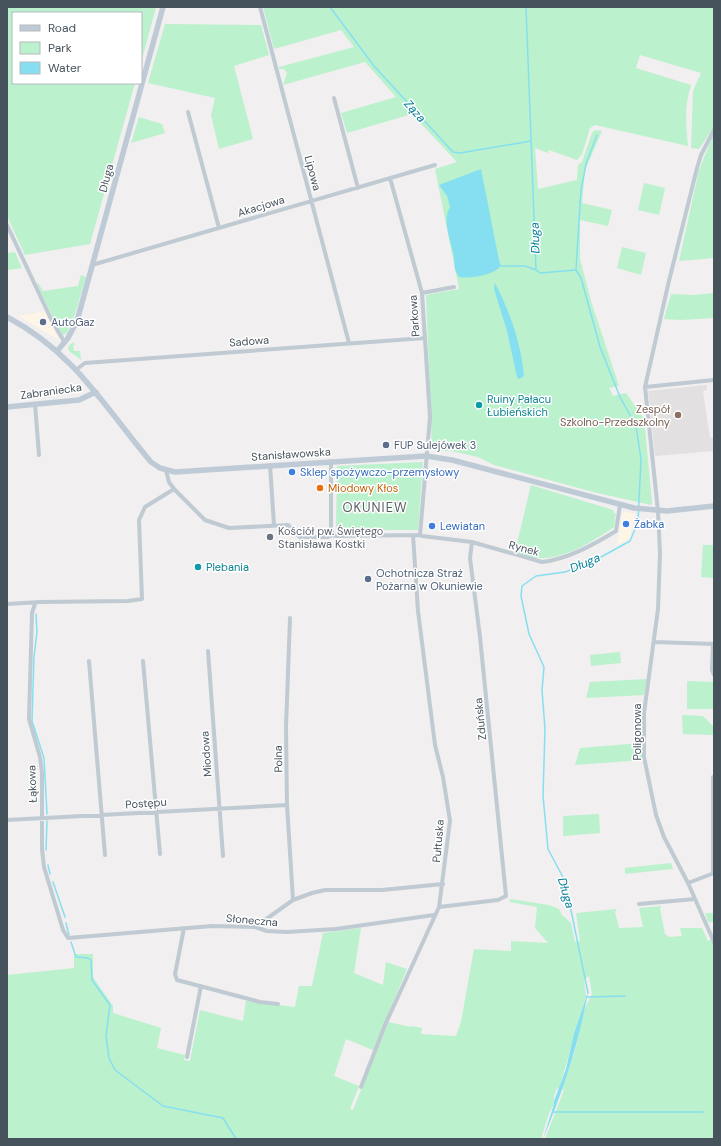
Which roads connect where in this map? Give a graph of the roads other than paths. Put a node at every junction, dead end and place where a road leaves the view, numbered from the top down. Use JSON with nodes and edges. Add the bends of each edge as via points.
{"nodes":[{"id":1,"x":163,"y":7,"type":"edge"},
{"id":2,"x":260,"y":7,"type":"edge"},
{"id":3,"x":142,"y":83,"type":"edge"},
{"id":4,"x":142,"y":84,"type":"edge"},
{"id":5,"x":334,"y":98,"type":"dead end"},
{"id":6,"x":188,"y":112,"type":"dead end"},
{"id":7,"x":714,"y":130,"type":"edge"},
{"id":8,"x":435,"y":165,"type":"dead end"},
{"id":9,"x":390,"y":178,"type":"junction"},
{"id":10,"x":358,"y":188,"type":"junction"},
{"id":11,"x":311,"y":201,"type":"junction"},
{"id":12,"x":7,"y":225,"type":"edge"},
{"id":13,"x":219,"y":228,"type":"junction"},
{"id":14,"x":92,"y":264,"type":"junction"},
{"id":15,"x":454,"y":287,"type":"dead end"},
{"id":16,"x":422,"y":293,"type":"junction"},
{"id":17,"x":7,"y":317,"type":"edge"},
{"id":18,"x":425,"y":338,"type":"junction"},
{"id":19,"x":65,"y":343,"type":"junction"},
{"id":20,"x":349,"y":343,"type":"junction"},
{"id":21,"x":58,"y":350,"type":"junction"},
{"id":22,"x":77,"y":369,"type":"junction"},
{"id":23,"x":714,"y":380,"type":"edge"},
{"id":24,"x":645,"y":387,"type":"junction"},
{"id":25,"x":96,"y":392,"type":"junction"},
{"id":26,"x":35,"y":404,"type":"junction"},
{"id":27,"x":7,"y":407,"type":"edge"},
{"id":28,"x":39,"y":455,"type":"dead end"},
{"id":29,"x":426,"y":456,"type":"junction"},
{"id":30,"x":331,"y":461,"type":"junction"},
{"id":31,"x":270,"y":466,"type":"junction"},
{"id":32,"x":166,"y":470,"type":"junction"},
{"id":33,"x":174,"y":489,"type":"junction"},
{"id":34,"x":620,"y":504,"type":"junction"},
{"id":35,"x":714,"y":506,"type":"edge"},
{"id":36,"x":658,"y":511,"type":"junction"},
{"id":37,"x":274,"y":526,"type":"junction"},
{"id":38,"x":420,"y":534,"type":"junction"},
{"id":39,"x":332,"y":535,"type":"junction"},
{"id":40,"x":414,"y":535,"type":"junction"},
{"id":41,"x":472,"y":542,"type":"junction"},
{"id":42,"x":7,"y":604,"type":"edge"},
{"id":43,"x":35,"y":604,"type":"junction"},
{"id":44,"x":290,"y":618,"type":"dead end"},
{"id":45,"x":654,"y":642,"type":"junction"},
{"id":46,"x":713,"y":644,"type":"edge"},
{"id":47,"x":208,"y":650,"type":"dead end"},
{"id":48,"x":89,"y":661,"type":"dead end"},
{"id":49,"x":143,"y":661,"type":"dead end"},
{"id":50,"x":714,"y":675,"type":"edge"},
{"id":51,"x":713,"y":777,"type":"dead end"},
{"id":52,"x":287,"y":805,"type":"junction"},
{"id":53,"x":219,"y":808,"type":"junction"},
{"id":54,"x":157,"y":811,"type":"junction"},
{"id":55,"x":101,"y":815,"type":"junction"},
{"id":56,"x":42,"y":818,"type":"junction"},
{"id":57,"x":7,"y":820,"type":"edge"},
{"id":58,"x":160,"y":854,"type":"dead end"},
{"id":59,"x":105,"y":855,"type":"dead end"},
{"id":60,"x":223,"y":856,"type":"dead end"},
{"id":61,"x":714,"y":873,"type":"edge"},
{"id":62,"x":688,"y":883,"type":"junction"},
{"id":63,"x":443,"y":884,"type":"junction"},
{"id":64,"x":695,"y":899,"type":"junction"},
{"id":65,"x":293,"y":900,"type":"junction"},
{"id":66,"x":639,"y":904,"type":"dead end"},
{"id":67,"x":439,"y":907,"type":"junction"},
{"id":68,"x":434,"y":915,"type":"junction"},
{"id":69,"x":255,"y":927,"type":"junction"},
{"id":70,"x":184,"y":928,"type":"junction"},
{"id":71,"x":68,"y":938,"type":"joint"},
{"id":72,"x":713,"y":942,"type":"edge"},
{"id":73,"x":201,"y":986,"type":"junction"},
{"id":74,"x":278,"y":1004,"type":"dead end"},
{"id":75,"x":187,"y":1057,"type":"dead end"},
{"id":76,"x":361,"y":1087,"type":"dead end"}],
"edges":[{"from":1,"to":3,"type":"main road","name":"Długa"},
{"from":2,"to":11,"type":"street","name":"Lipowa"},
{"from":4,"to":14,"type":"main road","name":"Długa"},
{"from":5,"to":10,"type":"street"},
{"from":6,"to":13,"type":"street"},
{"from":7,"to":24,"type":"street","name":"Poligonowa","via":[[701,155]]},
{"from":8,"to":9,"type":"street","name":"Akacjowa"},
{"from":9,"to":10,"type":"street","name":"Akacjowa"},
{"from":9,"to":16,"type":"street","name":"Parkowa"},
{"from":10,"to":11,"type":"street","name":"Akacjowa"},
{"from":11,"to":13,"type":"street","name":"Akacjowa"},
{"from":11,"to":20,"type":"street","name":"Lipowa"},
{"from":12,"to":19,"type":"street"},
{"from":13,"to":14,"type":"street","name":"Akacjowa"},
{"from":14,"to":19,"type":"main road","name":"Długa","via":[[76,325]]},
{"from":15,"to":16,"type":"street"},
{"from":16,"to":18,"type":"street","name":"Parkowa"},
{"from":17,"to":21,"type":"main road","name":"Stanisławowska"},
{"from":18,"to":20,"type":"street","name":"Sadowa"},
{"from":18,"to":29,"type":"street","name":"Parkowa","via":[[430,417]]},
{"from":19,"to":21,"type":"main road","name":"Długa"},
{"from":20,"to":22,"type":"street","name":"Sadowa","via":[[85,363]]},
{"from":21,"to":22,"type":"main road","name":"Stanisławowska"},
{"from":22,"to":25,"type":"main road","name":"Stanisławowska"},
{"from":23,"to":24,"type":"street"},
{"from":24,"to":36,"type":"street","name":"Poligonowa"},
{"from":25,"to":26,"type":"main road","name":"Zabraniecka","via":[[79,400]]},
{"from":25,"to":32,"type":"main road","name":"Stanisławowska","via":[[151,462]]},
{"from":26,"to":27,"type":"main road","name":"Zabraniecka"},
{"from":26,"to":28,"type":"street"},
{"from":29,"to":30,"type":"main road","name":"Stanisławowska"},
{"from":29,"to":34,"type":"main road","name":"Stanisławowska","via":[[452,460]]},
{"from":29,"to":38,"type":"street"},
{"from":30,"to":31,"type":"main road","name":"Stanisławowska"},
{"from":30,"to":39,"type":"street"},
{"from":31,"to":32,"type":"main road","name":"Stanisławowska","via":[[175,472]]},
{"from":31,"to":37,"type":"street"},
{"from":32,"to":33,"type":"street","via":[[167,478]]},
{"from":33,"to":37,"type":"street","via":[[205,520],[220,526]]},
{"from":33,"to":43,"type":"street","via":[[145,507],[139,520],[142,599]]},
{"from":34,"to":36,"type":"main road","name":"Stanisławowska"},
{"from":34,"to":41,"type":"street","name":"Rynek","via":[[616,531],[578,552],[554,560],[542,562],[523,558]]},
{"from":35,"to":36,"type":"main road","name":"Stanisławowska"},
{"from":36,"to":45,"type":"street","name":"Poligonowa","via":[[660,585]]},
{"from":37,"to":39,"type":"street","name":"Rynek","via":[[290,526],[300,537]]},
{"from":38,"to":40,"type":"street","name":"Rynek"},
{"from":38,"to":41,"type":"street","name":"Rynek"},
{"from":39,"to":40,"type":"street","name":"Rynek"},
{"from":40,"to":63,"type":"street","name":"Pułtuska","via":[[414,573],[420,626],[435,745],[450,821]]},
{"from":41,"to":67,"type":"street","name":"Zduńska","via":[[470,558],[506,896],[498,900]]},
{"from":42,"to":43,"type":"street"},
{"from":43,"to":56,"type":"street","name":"Łąkowa","via":[[32,612],[28,719],[40,757]]},
{"from":44,"to":52,"type":"street","name":"Polna","via":[[286,727]]},
{"from":45,"to":46,"type":"street"},
{"from":45,"to":62,"type":"street","name":"Poligonowa","via":[[644,713],[644,757],[656,815],[664,837]]},
{"from":46,"to":50,"type":"street"},
{"from":47,"to":53,"type":"street","name":"Miodowa"},
{"from":48,"to":55,"type":"street"},
{"from":49,"to":54,"type":"street"},
{"from":51,"to":61,"type":"street"},
{"from":52,"to":53,"type":"street","name":"Postępu"},
{"from":52,"to":65,"type":"street","name":"Polna"},
{"from":53,"to":54,"type":"street","name":"Postępu"},
{"from":53,"to":60,"type":"street","name":"Miodowa"},
{"from":54,"to":55,"type":"street","name":"Postępu"},
{"from":54,"to":58,"type":"street"},
{"from":55,"to":56,"type":"street","name":"Postępu"},
{"from":55,"to":59,"type":"street"},
{"from":56,"to":57,"type":"street","name":"Postępu"},
{"from":56,"to":71,"type":"street","name":"Łąkowa","via":[[44,867],[63,930]]},
{"from":61,"to":62,"type":"street"},
{"from":62,"to":64,"type":"street","name":"Poligonowa"},
{"from":63,"to":65,"type":"street","via":[[374,890],[325,890]]},
{"from":63,"to":67,"type":"street","name":"Pułtuska"},
{"from":64,"to":66,"type":"street"},
{"from":64,"to":72,"type":"street","name":"Poligonowa"},
{"from":65,"to":69,"type":"street"},
{"from":67,"to":68,"type":"street","name":"Pułtuska"},
{"from":68,"to":69,"type":"street","name":"Słoneczna","via":[[336,929],[274,931]]},
{"from":68,"to":76,"type":"street","name":"Pułtuska","via":[[385,1025]]},
{"from":69,"to":70,"type":"street","name":"Słoneczna"},
{"from":70,"to":71,"type":"street","name":"Słoneczna"},
{"from":70,"to":73,"type":"street","via":[[175,974],[177,980]]},
{"from":73,"to":74,"type":"street","via":[[260,1002]]},
{"from":73,"to":75,"type":"street"}]}
